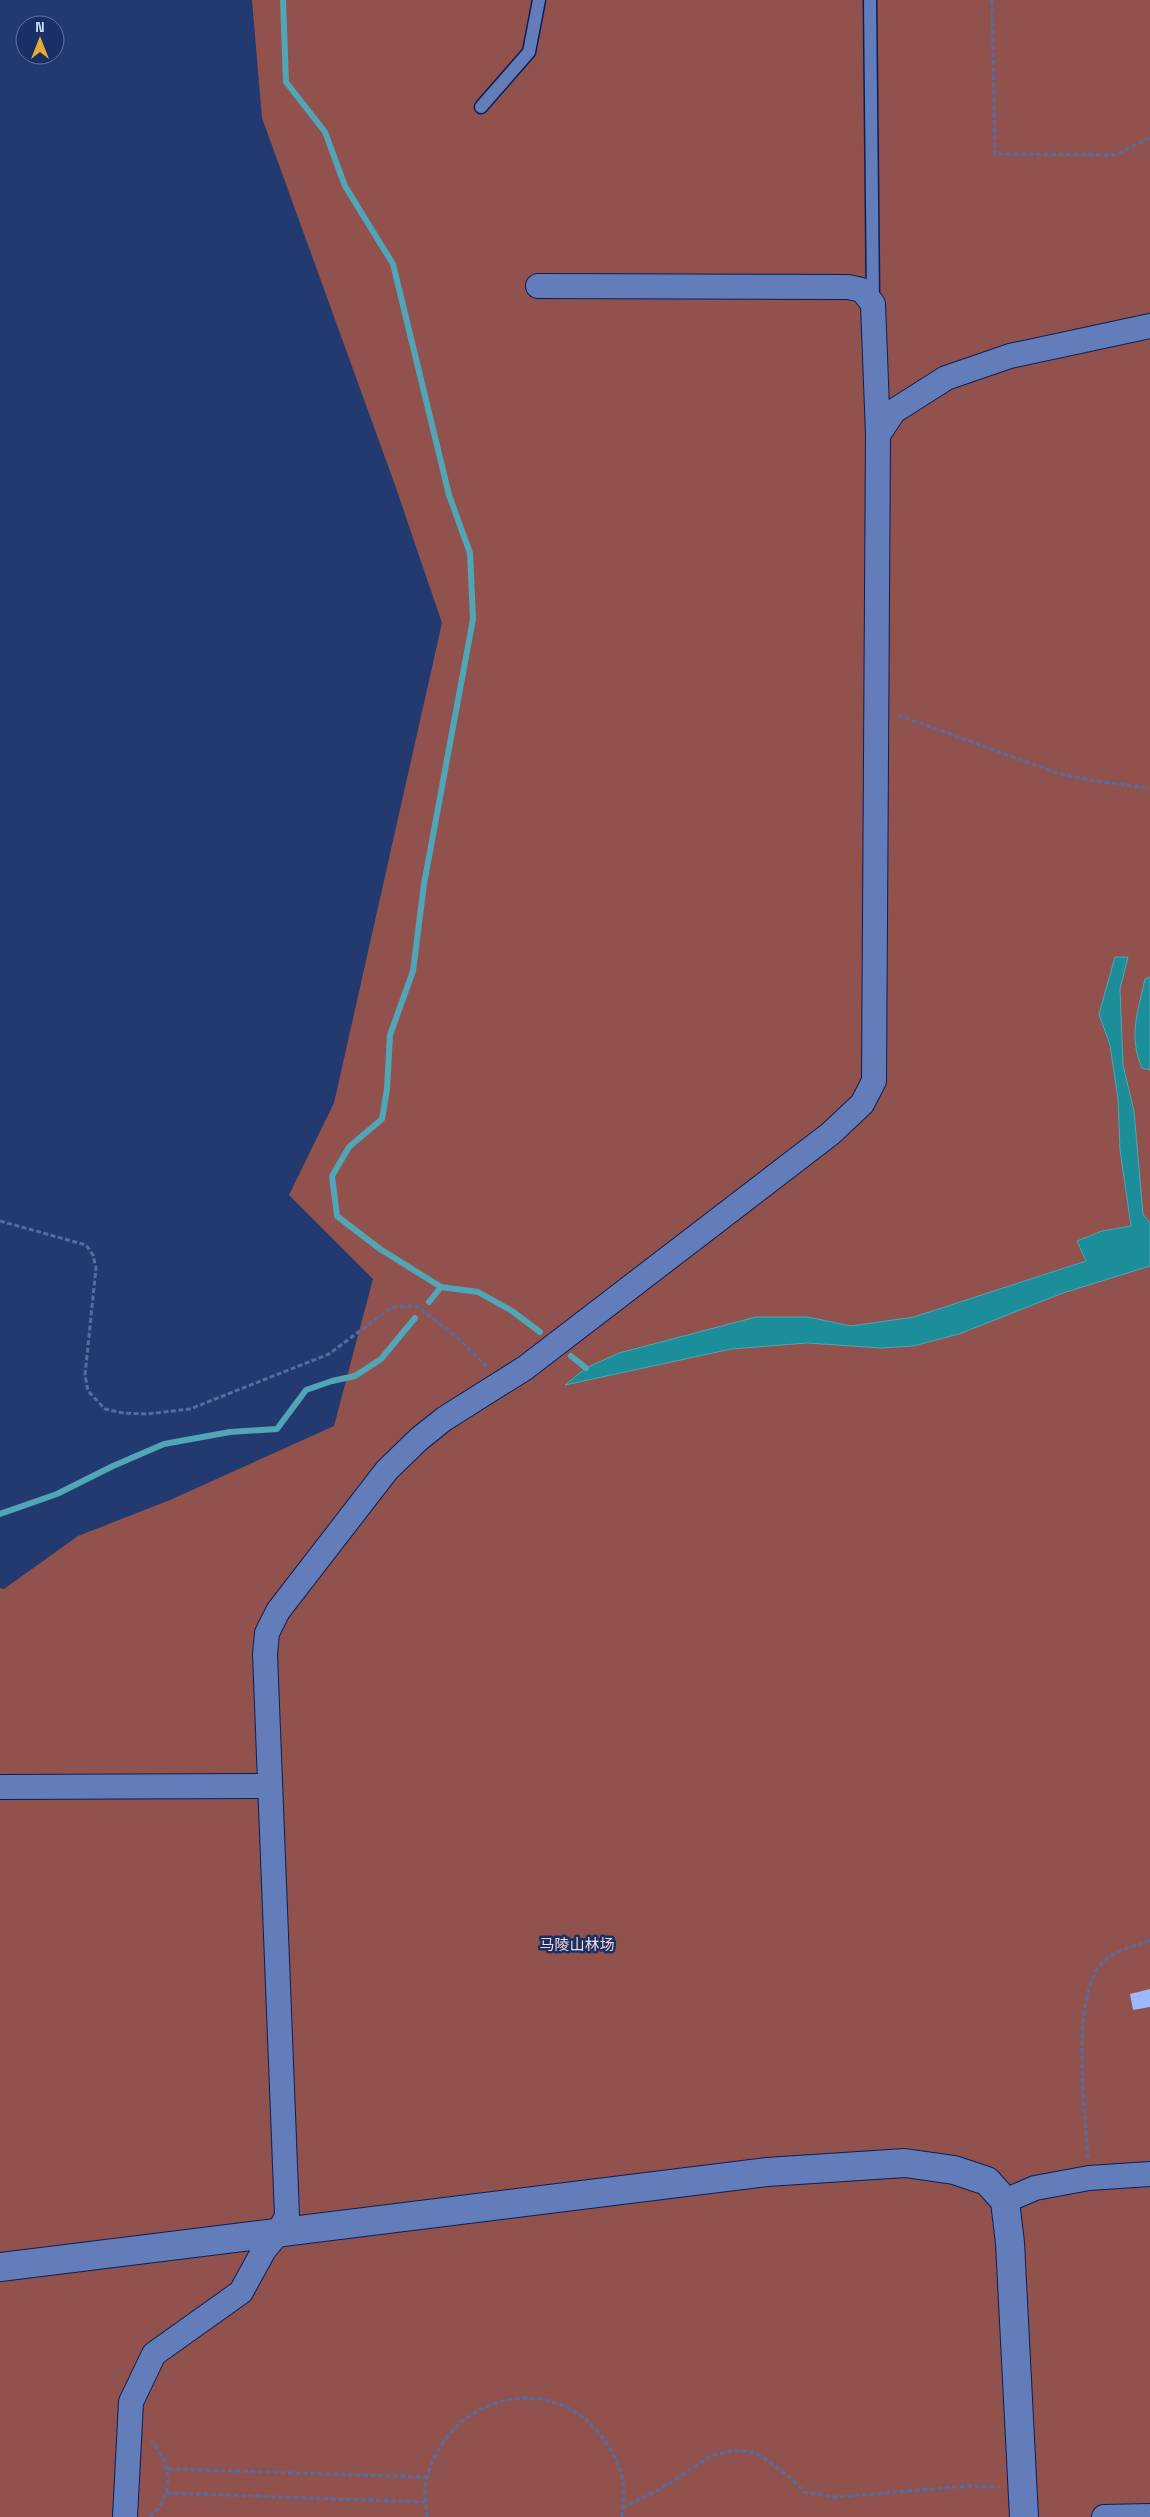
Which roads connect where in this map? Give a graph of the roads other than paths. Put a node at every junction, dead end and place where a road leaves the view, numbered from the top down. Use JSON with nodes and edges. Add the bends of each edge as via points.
{"nodes":[{"id":1,"x":539,"y":0,"type":"edge"},
{"id":2,"x":870,"y":0,"type":"edge"},
{"id":3,"x":481,"y":106,"type":"dead end"},
{"id":4,"x":538,"y":286,"type":"dead end"},
{"id":5,"x":873,"y":304,"type":"junction"},
{"id":6,"x":1150,"y":326,"type":"edge"},
{"id":7,"x":878,"y":435,"type":"junction"},
{"id":8,"x":270,"y":1786,"type":"junction"},
{"id":9,"x":0,"y":1787,"type":"edge"},
{"id":10,"x":1150,"y":2174,"type":"edge"},
{"id":11,"x":1005,"y":2201,"type":"junction"},
{"id":12,"x":278,"y":2233,"type":"junction"},
{"id":13,"x":0,"y":2267,"type":"edge"},
{"id":14,"x":1023,"y":2510,"type":"edge"},
{"id":15,"x":1150,"y":2516,"type":"edge"},
{"id":16,"x":124,"y":2517,"type":"edge"},
{"id":17,"x":1104,"y":2517,"type":"edge"}],
"edges":[{"from":1,"to":3,"type":"lane","via":[[529,52]]},
{"from":2,"to":5,"type":"lane"},
{"from":4,"to":5,"type":"street","via":[[848,288],[862,290]]},
{"from":5,"to":7,"type":"street"},
{"from":6,"to":7,"type":"street","via":[[1010,356],[946,378],[894,411]]},
{"from":7,"to":8,"type":"street","via":[[874,1081],[862,1104],[822,1140],[526,1368],[444,1419],[387,1470],[278,1611],[267,1633]]},
{"from":8,"to":9,"type":"street"},
{"from":8,"to":12,"type":"street","via":[[287,2198],[287,2216]]},
{"from":10,"to":11,"type":"street","via":[[1089,2178],[1035,2188]]},
{"from":11,"to":12,"type":"street","via":[[987,2182],[954,2170],[905,2163],[767,2172]]},
{"from":11,"to":14,"type":"street","via":[[1010,2243]]},
{"from":12,"to":13,"type":"street"},
{"from":12,"to":16,"type":"street","via":[[264,2250],[241,2292],[154,2354],[131,2402]]},
{"from":15,"to":17,"type":"street"}]}
